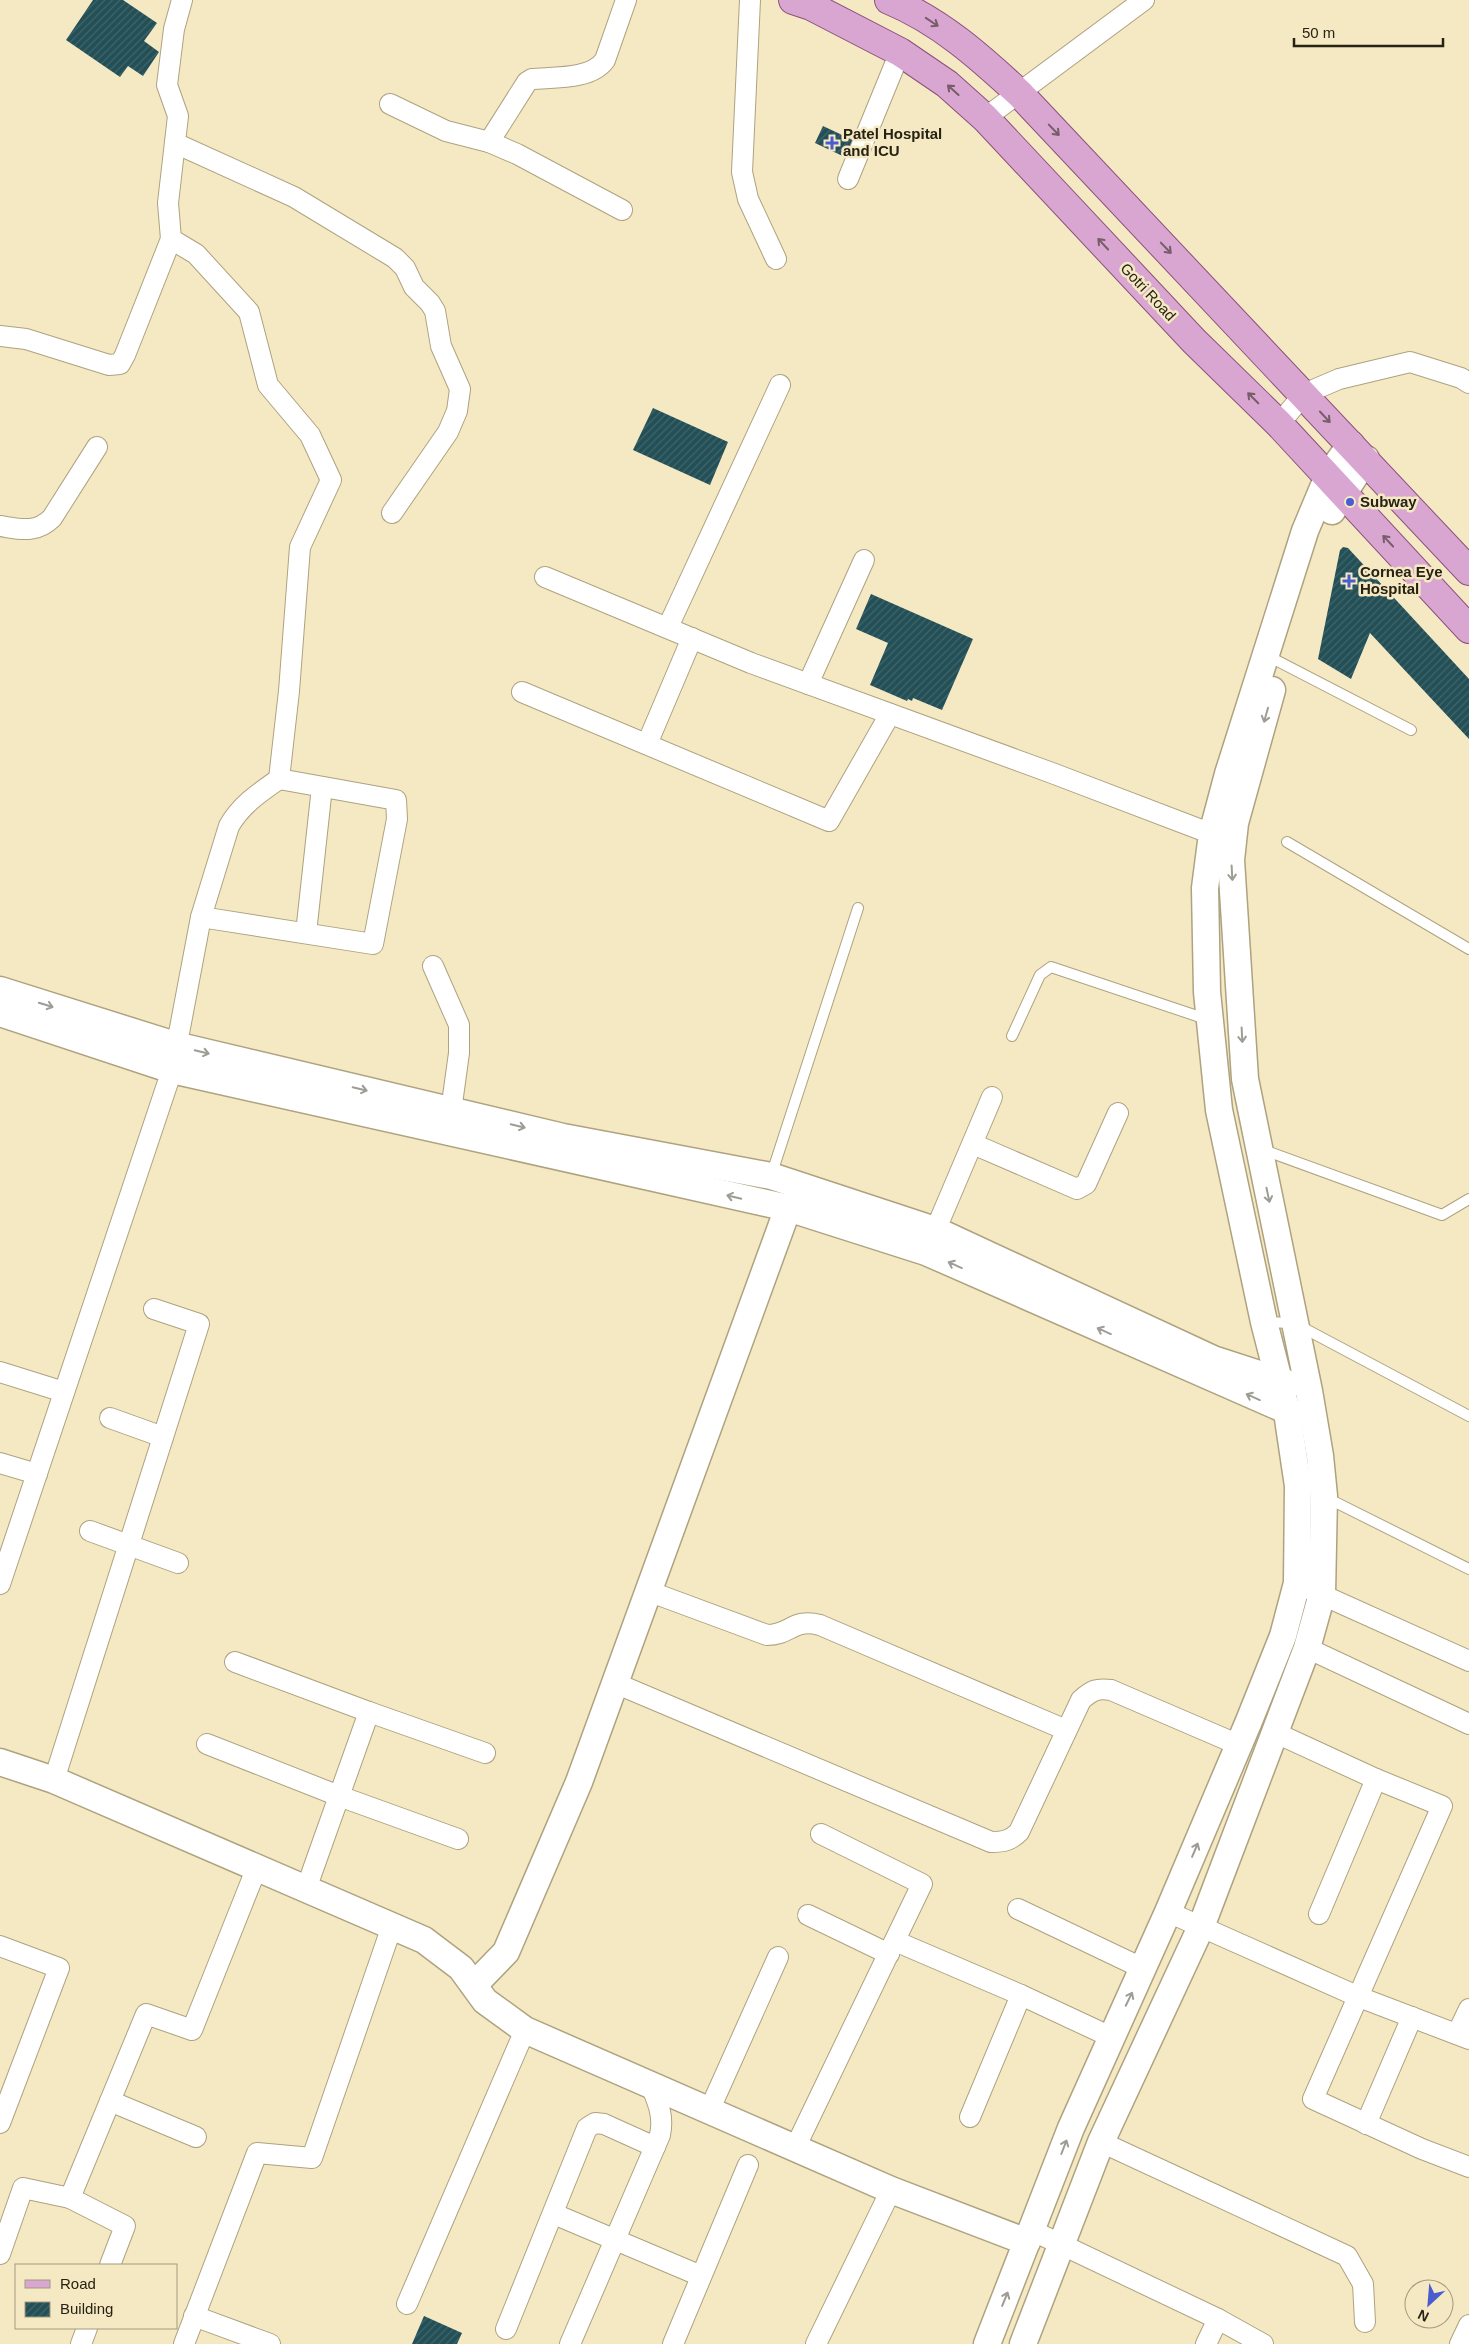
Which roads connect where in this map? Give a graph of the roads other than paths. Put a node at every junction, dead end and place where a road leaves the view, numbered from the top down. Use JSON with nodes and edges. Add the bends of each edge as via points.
{"nodes":[{"id":1,"x":182,"y":0,"type":"edge"},
{"id":2,"x":626,"y":0,"type":"edge"},
{"id":3,"x":750,"y":0,"type":"edge"},
{"id":4,"x":793,"y":0,"type":"edge"},
{"id":5,"x":889,"y":0,"type":"edge"},
{"id":6,"x":1144,"y":0,"type":"edge"},
{"id":7,"x":900,"y":52,"type":"junction"},
{"id":8,"x":1020,"y":94,"type":"junction"},
{"id":9,"x":390,"y":104,"type":"dead end"},
{"id":10,"x":985,"y":118,"type":"junction"},
{"id":11,"x":489,"y":142,"type":"junction"},
{"id":12,"x":175,"y":143,"type":"junction"},
{"id":13,"x":848,"y":179,"type":"dead end"},
{"id":14,"x":622,"y":210,"type":"dead end"},
{"id":15,"x":171,"y":239,"type":"junction"},
{"id":16,"x":776,"y":259,"type":"dead end"},
{"id":17,"x":0,"y":336,"type":"edge"},
{"id":18,"x":1469,"y":383,"type":"edge"},
{"id":19,"x":780,"y":385,"type":"dead end"},
{"id":20,"x":1304,"y":394,"type":"junction"},
{"id":21,"x":1279,"y":424,"type":"junction"},
{"id":22,"x":97,"y":447,"type":"dead end"},
{"id":23,"x":1358,"y":452,"type":"junction"},
{"id":24,"x":1336,"y":484,"type":"junction"},
{"id":25,"x":392,"y":513,"type":"dead end"},
{"id":26,"x":0,"y":526,"type":"edge"},
{"id":27,"x":864,"y":560,"type":"dead end"},
{"id":28,"x":1469,"y":571,"type":"edge"},
{"id":29,"x":545,"y":577,"type":"dead end"},
{"id":30,"x":668,"y":627,"type":"junction"},
{"id":31,"x":1469,"y":628,"type":"edge"},
{"id":32,"x":692,"y":638,"type":"junction"},
{"id":33,"x":1273,"y":658,"type":"junction"},
{"id":34,"x":808,"y":684,"type":"junction"},
{"id":35,"x":522,"y":692,"type":"dead end"},
{"id":36,"x":890,"y":714,"type":"junction"},
{"id":37,"x":1411,"y":730,"type":"dead end"},
{"id":38,"x":647,"y":744,"type":"junction"},
{"id":39,"x":279,"y":778,"type":"junction"},
{"id":40,"x":322,"y":786,"type":"junction"},
{"id":41,"x":1212,"y":834,"type":"junction"},
{"id":42,"x":1287,"y":842,"type":"dead end"},
{"id":43,"x":858,"y":908,"type":"dead end"},
{"id":44,"x":201,"y":917,"type":"junction"},
{"id":45,"x":306,"y":933,"type":"junction"},
{"id":46,"x":1469,"y":949,"type":"edge"},
{"id":47,"x":433,"y":966,"type":"dead end"},
{"id":48,"x":0,"y":990,"type":"edge"},
{"id":49,"x":0,"y":1013,"type":"edge"},
{"id":50,"x":1210,"y":1020,"type":"junction"},
{"id":51,"x":1012,"y":1036,"type":"dead end"},
{"id":52,"x":173,"y":1058,"type":"junction"},
{"id":53,"x":992,"y":1097,"type":"dead end"},
{"id":54,"x":451,"y":1111,"type":"junction"},
{"id":55,"x":1118,"y":1113,"type":"dead end"},
{"id":56,"x":973,"y":1144,"type":"junction"},
{"id":57,"x":1258,"y":1148,"type":"junction"},
{"id":58,"x":774,"y":1194,"type":"junction"},
{"id":59,"x":1469,"y":1199,"type":"edge"},
{"id":60,"x":931,"y":1241,"type":"junction"},
{"id":61,"x":154,"y":1309,"type":"dead end"},
{"id":62,"x":1264,"y":1322,"type":"junction"},
{"id":63,"x":1294,"y":1323,"type":"junction"},
{"id":64,"x":0,"y":1372,"type":"edge"},
{"id":65,"x":1278,"y":1380,"type":"junction"},
{"id":66,"x":1309,"y":1390,"type":"junction"},
{"id":67,"x":64,"y":1392,"type":"junction"},
{"id":68,"x":1287,"y":1412,"type":"junction"},
{"id":69,"x":1469,"y":1416,"type":"edge"},
{"id":70,"x":110,"y":1418,"type":"dead end"},
{"id":71,"x":1314,"y":1421,"type":"junction"},
{"id":72,"x":163,"y":1437,"type":"junction"},
{"id":73,"x":0,"y":1463,"type":"edge"},
{"id":74,"x":37,"y":1474,"type":"junction"},
{"id":75,"x":1324,"y":1496,"type":"junction"},
{"id":76,"x":90,"y":1531,"type":"dead end"},
{"id":77,"x":128,"y":1546,"type":"junction"},
{"id":78,"x":178,"y":1563,"type":"dead end"},
{"id":79,"x":1469,"y":1569,"type":"edge"},
{"id":80,"x":1297,"y":1583,"type":"junction"},
{"id":81,"x":0,"y":1584,"type":"edge"},
{"id":82,"x":648,"y":1591,"type":"junction"},
{"id":83,"x":1322,"y":1594,"type":"junction"},
{"id":84,"x":1307,"y":1648,"type":"junction"},
{"id":85,"x":1469,"y":1661,"type":"edge"},
{"id":86,"x":235,"y":1662,"type":"dead end"},
{"id":87,"x":615,"y":1683,"type":"junction"},
{"id":88,"x":368,"y":1712,"type":"junction"},
{"id":89,"x":1469,"y":1724,"type":"edge"},
{"id":90,"x":1066,"y":1730,"type":"junction"},
{"id":91,"x":1274,"y":1732,"type":"junction"},
{"id":92,"x":206,"y":1744,"type":"dead end"},
{"id":93,"x":1239,"y":1745,"type":"junction"},
{"id":94,"x":485,"y":1753,"type":"dead end"},
{"id":95,"x":0,"y":1762,"type":"edge"},
{"id":96,"x":1376,"y":1779,"type":"junction"},
{"id":97,"x":54,"y":1780,"type":"junction"},
{"id":98,"x":339,"y":1796,"type":"junction"},
{"id":99,"x":821,"y":1834,"type":"dead end"},
{"id":100,"x":458,"y":1839,"type":"dead end"},
{"id":101,"x":257,"y":1868,"type":"junction"},
{"id":102,"x":306,"y":1889,"type":"junction"},
{"id":103,"x":1018,"y":1909,"type":"dead end"},
{"id":104,"x":1168,"y":1912,"type":"junction"},
{"id":105,"x":1319,"y":1914,"type":"dead end"},
{"id":106,"x":808,"y":1915,"type":"dead end"},
{"id":107,"x":392,"y":1926,"type":"junction"},
{"id":108,"x":1201,"y":1927,"type":"junction"},
{"id":109,"x":0,"y":1946,"type":"edge"},
{"id":110,"x":892,"y":1947,"type":"junction"},
{"id":111,"x":778,"y":1957,"type":"dead end"},
{"id":112,"x":1144,"y":1969,"type":"junction"},
{"id":113,"x":474,"y":1985,"type":"junction"},
{"id":114,"x":1021,"y":1995,"type":"junction"},
{"id":115,"x":1359,"y":1997,"type":"junction"},
{"id":116,"x":1469,"y":2009,"type":"edge"},
{"id":117,"x":1412,"y":2017,"type":"junction"},
{"id":118,"x":525,"y":2030,"type":"junction"},
{"id":119,"x":1463,"y":2036,"type":"edge"},
{"id":120,"x":1111,"y":2037,"type":"junction"},
{"id":121,"x":651,"y":2085,"type":"junction"},
{"id":122,"x":110,"y":2101,"type":"junction"},
{"id":123,"x":709,"y":2111,"type":"junction"},
{"id":124,"x":970,"y":2117,"type":"dead end"},
{"id":125,"x":0,"y":2123,"type":"edge"},
{"id":126,"x":1366,"y":2124,"type":"junction"},
{"id":127,"x":196,"y":2137,"type":"dead end"},
{"id":128,"x":1101,"y":2142,"type":"junction"},
{"id":129,"x":655,"y":2146,"type":"junction"},
{"id":130,"x":795,"y":2148,"type":"junction"},
{"id":131,"x":1467,"y":2161,"type":"edge"},
{"id":132,"x":748,"y":2165,"type":"dead end"},
{"id":133,"x":891,"y":2190,"type":"junction"},
{"id":134,"x":70,"y":2198,"type":"junction"},
{"id":135,"x":554,"y":2214,"type":"junction"},
{"id":136,"x":1030,"y":2236,"type":"junction"},
{"id":137,"x":614,"y":2238,"type":"junction"},
{"id":138,"x":1062,"y":2243,"type":"junction"},
{"id":139,"x":0,"y":2254,"type":"edge"},
{"id":140,"x":110,"y":2264,"type":"edge"},
{"id":141,"x":701,"y":2276,"type":"junction"},
{"id":142,"x":407,"y":2304,"type":"dead end"},
{"id":143,"x":194,"y":2316,"type":"junction"},
{"id":144,"x":1218,"y":2318,"type":"junction"},
{"id":145,"x":1365,"y":2322,"type":"dead end"},
{"id":146,"x":87,"y":2329,"type":"edge"},
{"id":147,"x":506,"y":2329,"type":"dead end"},
{"id":148,"x":81,"y":2344,"type":"edge"},
{"id":149,"x":184,"y":2344,"type":"edge"},
{"id":150,"x":270,"y":2344,"type":"edge"},
{"id":151,"x":570,"y":2344,"type":"edge"},
{"id":152,"x":673,"y":2344,"type":"edge"},
{"id":153,"x":816,"y":2344,"type":"edge"},
{"id":154,"x":987,"y":2344,"type":"edge"},
{"id":155,"x":1022,"y":2344,"type":"edge"},
{"id":156,"x":1206,"y":2344,"type":"edge"},
{"id":157,"x":1263,"y":2344,"type":"edge"}],
"edges":[{"from":1,"to":12,"type":"street","via":[[174,29],[167,85],[178,116]]},
{"from":2,"to":11,"type":"street","via":[[601,66],[590,72],[527,82]]},
{"from":3,"to":16,"type":"street","via":[[742,172],[748,199]]},
{"from":4,"to":7,"type":"main road","name":"Gotri Road"},
{"from":5,"to":8,"type":"main road","one_way":true,"via":[[928,19],[951,35]]},
{"from":6,"to":8,"type":"street"},
{"from":10,"to":7,"type":"main road","name":"Gotri Road","one_way":true,"via":[[947,84]]},
{"from":7,"to":13,"type":"street"},
{"from":8,"to":10,"type":"street"},
{"from":8,"to":20,"type":"main road","one_way":true},
{"from":9,"to":11,"type":"street","via":[[446,131]]},
{"from":21,"to":10,"type":"main road","name":"Gotri Road","one_way":true,"via":[[1194,341]]},
{"from":11,"to":14,"type":"street"},
{"from":12,"to":15,"type":"street","via":[[168,203]]},
{"from":12,"to":25,"type":"street","via":[[288,194],[395,258],[435,311],[441,346],[458,382],[460,400],[448,432]]},
{"from":15,"to":17,"type":"street","via":[[120,364],[109,365],[26,339]]},
{"from":15,"to":39,"type":"street","via":[[196,254],[249,312],[268,385],[310,435],[331,480],[300,547]]},
{"from":18,"to":20,"type":"street","via":[[1410,362],[1339,379]]},
{"from":19,"to":30,"type":"street"},
{"from":20,"to":21,"type":"street"},
{"from":20,"to":23,"type":"main road","one_way":true},
{"from":21,"to":24,"type":"main road","name":"Gotri Road"},
{"from":22,"to":26,"type":"street","via":[[52,518],[44,525],[29,530]]},
{"from":23,"to":24,"type":"street"},
{"from":23,"to":28,"type":"main road"},
{"from":31,"to":24,"type":"main road","name":"Gotri Road","one_way":true},
{"from":24,"to":33,"type":"street","via":[[1333,508]]},
{"from":27,"to":34,"type":"street"},
{"from":29,"to":30,"type":"street"},
{"from":30,"to":32,"type":"street"},
{"from":32,"to":34,"type":"street"},
{"from":32,"to":38,"type":"street"},
{"from":33,"to":37,"type":"lane"},
{"from":33,"to":41,"type":"street","via":[[1228,774]]},
{"from":33,"to":57,"type":"street","one_way":true,"via":[[1235,823],[1232,854],[1245,1078]]},
{"from":34,"to":36,"type":"street"},
{"from":35,"to":38,"type":"street"},
{"from":36,"to":38,"type":"street","via":[[829,820]]},
{"from":36,"to":41,"type":"street"},
{"from":39,"to":40,"type":"street"},
{"from":39,"to":44,"type":"street","via":[[246,802],[232,820]]},
{"from":40,"to":45,"type":"street"},
{"from":40,"to":45,"type":"street","via":[[396,800],[397,819],[372,944]]},
{"from":41,"to":50,"type":"street","via":[[1205,888]]},
{"from":42,"to":46,"type":"lane"},
{"from":43,"to":58,"type":"lane"},
{"from":44,"to":45,"type":"street"},
{"from":44,"to":52,"type":"street"},
{"from":47,"to":54,"type":"street","via":[[459,1025],[459,1054]]},
{"from":48,"to":52,"type":"street","one_way":true},
{"from":49,"to":52,"type":"street"},
{"from":50,"to":51,"type":"lane","via":[[1051,967],[1040,976]]},
{"from":50,"to":62,"type":"street","via":[[1219,1110]]},
{"from":52,"to":54,"type":"street","one_way":true},
{"from":58,"to":52,"type":"street","one_way":true},
{"from":52,"to":67,"type":"street"},
{"from":53,"to":56,"type":"street"},
{"from":54,"to":58,"type":"street","one_way":true,"via":[[563,1137]]},
{"from":55,"to":56,"type":"street","via":[[1086,1184],[1078,1189]]},
{"from":56,"to":60,"type":"street"},
{"from":57,"to":59,"type":"lane","via":[[1442,1215]]},
{"from":57,"to":63,"type":"street","one_way":true},
{"from":58,"to":60,"type":"street"},
{"from":58,"to":60,"type":"street"},
{"from":58,"to":82,"type":"street"},
{"from":60,"to":65,"type":"street","via":[[1213,1359]]},
{"from":68,"to":60,"type":"street","one_way":true},
{"from":61,"to":72,"type":"street","via":[[199,1324]]},
{"from":62,"to":63,"type":"lane"},
{"from":62,"to":65,"type":"street"},
{"from":63,"to":66,"type":"street"},
{"from":63,"to":69,"type":"lane"},
{"from":64,"to":67,"type":"street"},
{"from":65,"to":66,"type":"street"},
{"from":65,"to":68,"type":"street"},
{"from":66,"to":71,"type":"street"},
{"from":67,"to":74,"type":"street"},
{"from":68,"to":71,"type":"street"},
{"from":68,"to":80,"type":"street","via":[[1298,1486]]},
{"from":70,"to":72,"type":"street"},
{"from":71,"to":75,"type":"street"},
{"from":72,"to":77,"type":"street"},
{"from":73,"to":74,"type":"street"},
{"from":74,"to":81,"type":"street"},
{"from":75,"to":79,"type":"lane"},
{"from":75,"to":83,"type":"street"},
{"from":76,"to":77,"type":"street"},
{"from":77,"to":78,"type":"street"},
{"from":77,"to":97,"type":"street"},
{"from":80,"to":83,"type":"street"},
{"from":80,"to":93,"type":"street","via":[[1283,1636]]},
{"from":82,"to":87,"type":"street"},
{"from":82,"to":90,"type":"street","via":[[767,1636],[784,1632],[802,1622],[820,1625]]},
{"from":83,"to":84,"type":"street"},
{"from":83,"to":85,"type":"street"},
{"from":84,"to":89,"type":"street"},
{"from":84,"to":91,"type":"street"},
{"from":86,"to":88,"type":"street"},
{"from":87,"to":90,"type":"street","via":[[991,1842],[1012,1839],[1019,1832]]},
{"from":87,"to":113,"type":"street","via":[[579,1782],[506,1952]]},
{"from":88,"to":94,"type":"street"},
{"from":88,"to":98,"type":"street"},
{"from":90,"to":93,"type":"street","via":[[1082,1700],[1099,1688],[1111,1690]]},
{"from":91,"to":96,"type":"street"},
{"from":91,"to":108,"type":"street"},
{"from":92,"to":98,"type":"street"},
{"from":104,"to":93,"type":"street","one_way":true},
{"from":95,"to":97,"type":"street"},
{"from":96,"to":105,"type":"street"},
{"from":96,"to":115,"type":"street","via":[[1442,1806]]},
{"from":97,"to":101,"type":"street"},
{"from":98,"to":100,"type":"street"},
{"from":98,"to":102,"type":"street"},
{"from":99,"to":110,"type":"street","via":[[922,1884]]},
{"from":101,"to":102,"type":"street"},
{"from":101,"to":122,"type":"street","via":[[192,2030],[146,2014]]},
{"from":102,"to":107,"type":"street"},
{"from":103,"to":112,"type":"street"},
{"from":104,"to":108,"type":"street"},
{"from":104,"to":112,"type":"street"},
{"from":106,"to":110,"type":"street"},
{"from":107,"to":113,"type":"street","via":[[424,1940],[462,1968]]},
{"from":107,"to":143,"type":"street","via":[[312,2158],[258,2153]]},
{"from":108,"to":115,"type":"street"},
{"from":108,"to":128,"type":"street"},
{"from":109,"to":125,"type":"street","via":[[59,1968]]},
{"from":110,"to":114,"type":"street"},
{"from":110,"to":130,"type":"street"},
{"from":111,"to":123,"type":"street"},
{"from":120,"to":112,"type":"street","one_way":true},
{"from":113,"to":118,"type":"street","via":[[485,2002]]},
{"from":114,"to":120,"type":"street"},
{"from":114,"to":124,"type":"street"},
{"from":115,"to":117,"type":"street"},
{"from":115,"to":126,"type":"street","via":[[1313,2099]]},
{"from":116,"to":119,"type":"street"},
{"from":117,"to":119,"type":"street"},
{"from":117,"to":126,"type":"street"},
{"from":118,"to":121,"type":"street"},
{"from":118,"to":142,"type":"street"},
{"from":136,"to":120,"type":"street","one_way":true,"via":[[1071,2128]]},
{"from":121,"to":123,"type":"street"},
{"from":121,"to":129,"type":"street","via":[[663,2122]]},
{"from":122,"to":127,"type":"street"},
{"from":122,"to":134,"type":"street"},
{"from":123,"to":130,"type":"street"},
{"from":126,"to":131,"type":"street"},
{"from":128,"to":138,"type":"street"},
{"from":128,"to":145,"type":"street","via":[[1347,2256],[1363,2284]]},
{"from":129,"to":135,"type":"street","via":[[604,2124],[595,2123],[587,2128]]},
{"from":129,"to":137,"type":"street"},
{"from":130,"to":133,"type":"street"},
{"from":132,"to":141,"type":"street"},
{"from":133,"to":136,"type":"street"},
{"from":133,"to":153,"type":"street"},
{"from":134,"to":139,"type":"street","via":[[23,2188]]},
{"from":134,"to":140,"type":"street","via":[[125,2226]]},
{"from":135,"to":137,"type":"street"},
{"from":135,"to":147,"type":"street"},
{"from":136,"to":138,"type":"street"},
{"from":154,"to":136,"type":"street","one_way":true},
{"from":137,"to":141,"type":"street"},
{"from":137,"to":151,"type":"street"},
{"from":138,"to":144,"type":"street"},
{"from":138,"to":155,"type":"street"},
{"from":141,"to":152,"type":"street"},
{"from":143,"to":149,"type":"street"},
{"from":143,"to":150,"type":"street"},
{"from":144,"to":156,"type":"street"},
{"from":144,"to":157,"type":"street"},
{"from":146,"to":148,"type":"street"}]}
